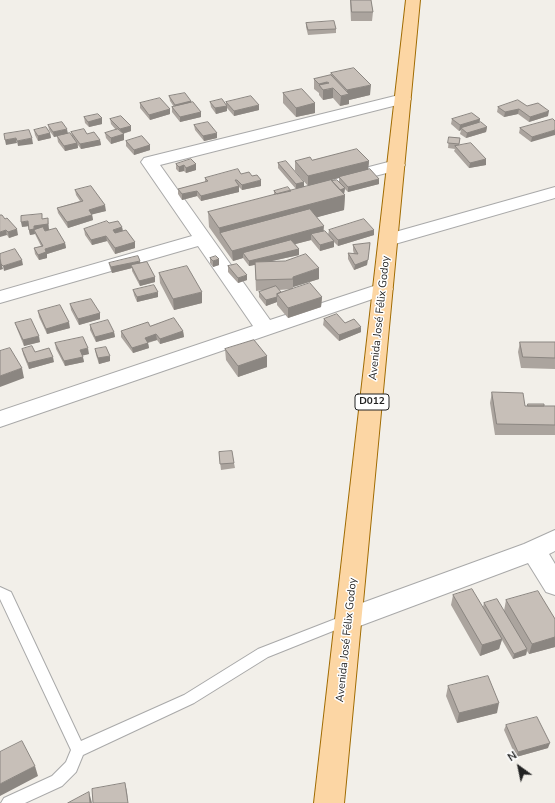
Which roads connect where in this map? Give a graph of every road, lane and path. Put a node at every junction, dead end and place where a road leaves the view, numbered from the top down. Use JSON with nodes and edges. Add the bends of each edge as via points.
{"nodes":[{"id":1,"x":413,"y":0,"type":"edge"},
{"id":2,"x":403,"y":99,"type":"junction"},
{"id":3,"x":396,"y":165,"type":"junction"},
{"id":4,"x":331,"y":182,"type":"edge"},
{"id":5,"x":555,"y":192,"type":"edge"},
{"id":6,"x":202,"y":239,"type":"junction"},
{"id":7,"x":388,"y":240,"type":"junction"},
{"id":8,"x":383,"y":289,"type":"junction"},
{"id":9,"x":0,"y":297,"type":"edge"},
{"id":10,"x":265,"y":329,"type":"junction"},
{"id":11,"x":0,"y":419,"type":"edge"},
{"id":12,"x":544,"y":546,"type":"edge"},
{"id":13,"x":555,"y":585,"type":"edge"},
{"id":14,"x":0,"y":592,"type":"edge"},
{"id":15,"x":349,"y":619,"type":"junction"},
{"id":16,"x":78,"y":750,"type":"junction"},
{"id":17,"x":9,"y":803,"type":"edge"},
{"id":18,"x":329,"y":803,"type":"edge"}],
"edges":[{"from":1,"to":2,"type":"main road","name":"Avenida José Félix Godoy","number":"D012"},
{"from":2,"to":3,"type":"main road","name":"Avenida José Félix Godoy","number":"D012"},
{"from":2,"to":6,"type":"street","via":[[150,162]]},
{"from":3,"to":4,"type":"street"},
{"from":3,"to":7,"type":"main road","name":"Avenida José Félix Godoy","number":"D012"},
{"from":5,"to":7,"type":"street"},
{"from":6,"to":9,"type":"street"},
{"from":6,"to":10,"type":"street"},
{"from":7,"to":8,"type":"main road","name":"Avenida José Félix Godoy","number":"D012"},
{"from":8,"to":10,"type":"street"},
{"from":8,"to":15,"type":"main road","name":"Avenida José Félix Godoy","number":"D012"},
{"from":10,"to":11,"type":"street"},
{"from":12,"to":13,"type":"street"},
{"from":12,"to":15,"type":"street"},
{"from":14,"to":16,"type":"lane","via":[[6,596]]},
{"from":15,"to":16,"type":"lane","via":[[263,653],[189,699]]},
{"from":15,"to":18,"type":"main road","name":"Avenida José Félix Godoy","number":"D012"},
{"from":16,"to":17,"type":"lane","via":[[71,767],[57,781]]}]}
